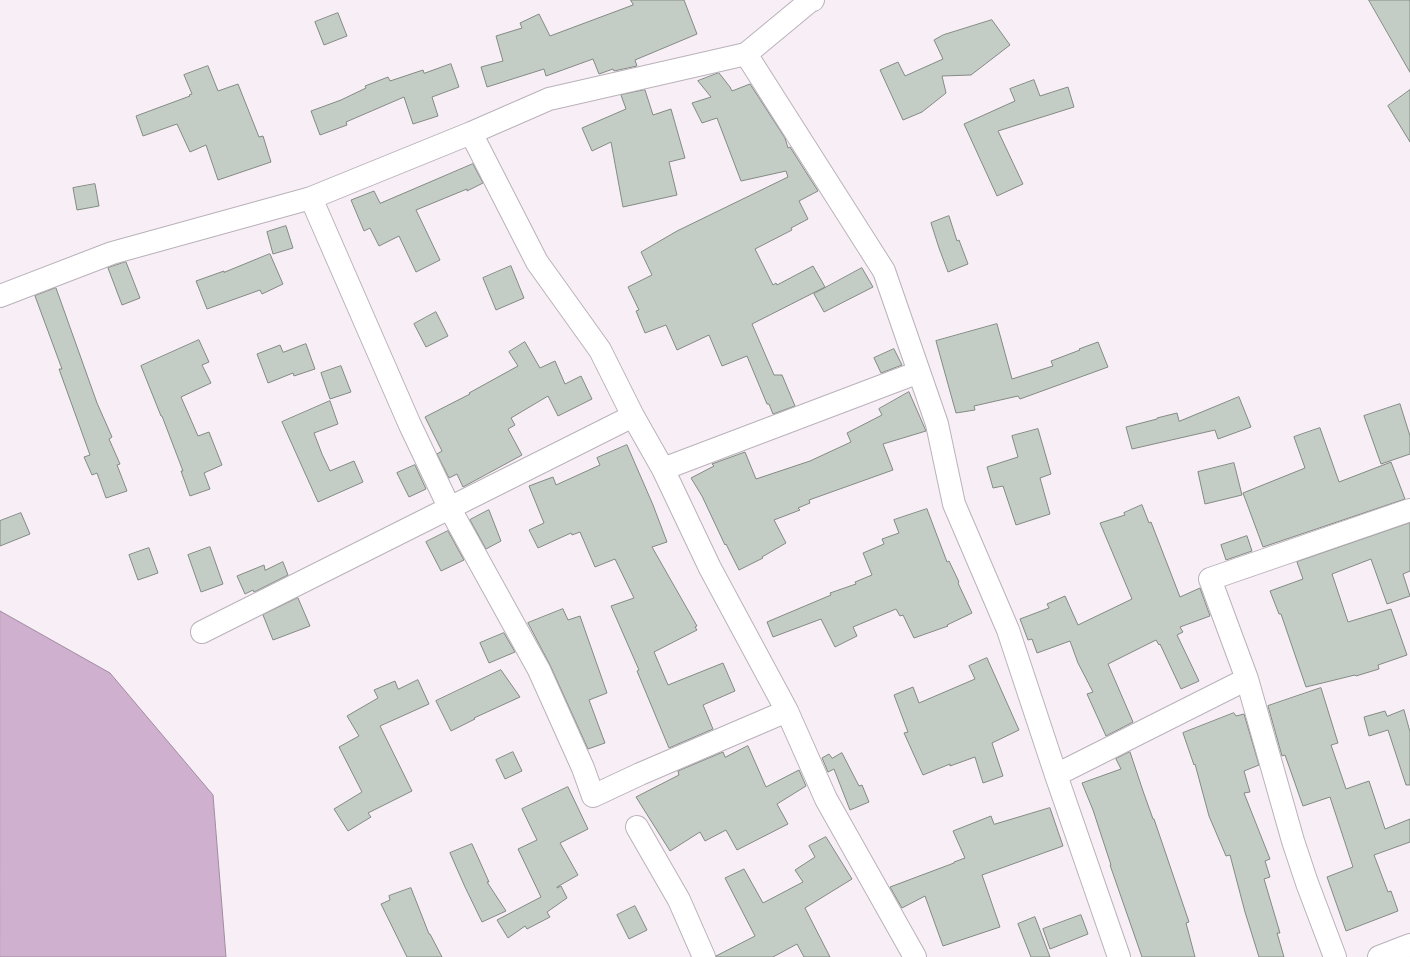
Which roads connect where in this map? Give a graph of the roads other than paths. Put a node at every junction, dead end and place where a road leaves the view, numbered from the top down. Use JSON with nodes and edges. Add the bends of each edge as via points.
{"nodes":[{"id":1,"x":814,"y":0,"type":"edge"},
{"id":2,"x":746,"y":54,"type":"junction"},
{"id":3,"x":471,"y":133,"type":"junction"},
{"id":4,"x":311,"y":198,"type":"junction"},
{"id":5,"x":0,"y":296,"type":"edge"},
{"id":6,"x":919,"y":372,"type":"junction"},
{"id":7,"x":633,"y":416,"type":"junction"},
{"id":8,"x":663,"y":470,"type":"junction"},
{"id":9,"x":450,"y":509,"type":"junction"},
{"id":10,"x":1410,"y":510,"type":"edge"},
{"id":11,"x":202,"y":632,"type":"dead end"},
{"id":12,"x":1247,"y":679,"type":"junction"},
{"id":13,"x":787,"y":711,"type":"junction"},
{"id":14,"x":1056,"y":775,"type":"junction"},
{"id":15,"x":637,"y":827,"type":"dead end"},
{"id":16,"x":1410,"y":945,"type":"edge"},
{"id":17,"x":704,"y":957,"type":"edge"},
{"id":18,"x":915,"y":957,"type":"edge"},
{"id":19,"x":1119,"y":957,"type":"edge"},
{"id":20,"x":1335,"y":957,"type":"edge"},
{"id":21,"x":1379,"y":957,"type":"edge"}],
"edges":[{"from":1,"to":2,"type":"street"},
{"from":2,"to":3,"type":"street","via":[[549,99]]},
{"from":2,"to":6,"type":"street","via":[[884,271]]},
{"from":3,"to":4,"type":"street"},
{"from":3,"to":7,"type":"street","via":[[537,262],[600,350]]},
{"from":4,"to":5,"type":"street","via":[[112,253]]},
{"from":4,"to":9,"type":"street","via":[[410,425]]},
{"from":6,"to":8,"type":"street"},
{"from":6,"to":14,"type":"street","via":[[937,424],[954,504],[1008,630]]},
{"from":7,"to":8,"type":"street"},
{"from":7,"to":9,"type":"street"},
{"from":8,"to":13,"type":"street","via":[[710,568]]},
{"from":9,"to":11,"type":"street"},
{"from":9,"to":13,"type":"street","via":[[539,670],[593,796]]},
{"from":10,"to":12,"type":"street","via":[[1210,579]]},
{"from":12,"to":14,"type":"street"},
{"from":12,"to":20,"type":"street","via":[[1293,841]]},
{"from":13,"to":18,"type":"street","via":[[826,799]]},
{"from":14,"to":19,"type":"street"},
{"from":15,"to":17,"type":"street","via":[[678,900]]},
{"from":16,"to":21,"type":"street"}]}
